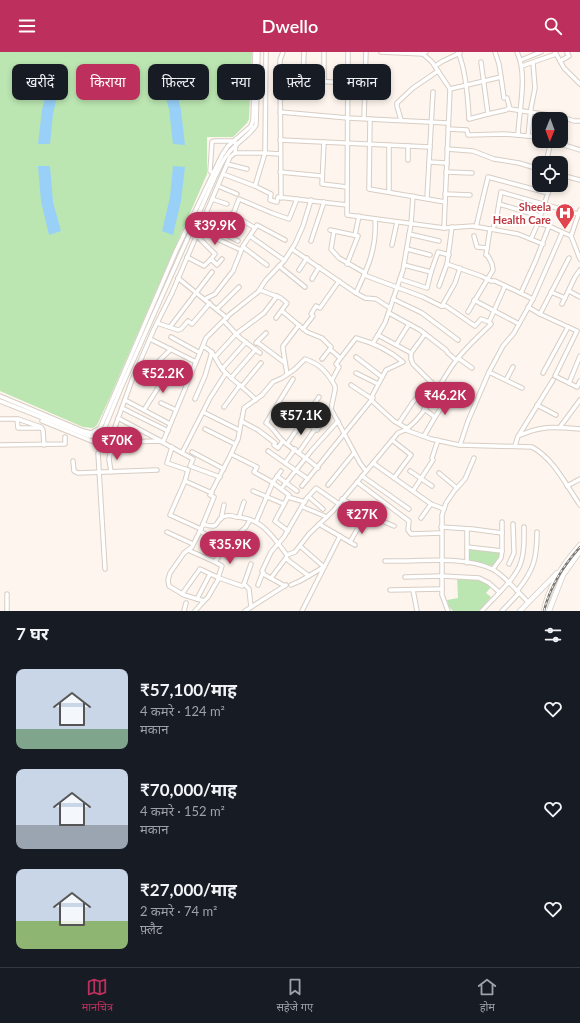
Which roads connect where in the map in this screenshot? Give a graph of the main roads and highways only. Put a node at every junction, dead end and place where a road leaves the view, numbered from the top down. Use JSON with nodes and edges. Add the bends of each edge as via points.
{"nodes":[{"id":1,"x":580,"y":545,"type":"edge"},
{"id":2,"x":580,"y":551,"type":"edge"},
{"id":3,"x":559,"y":571,"type":"junction"},
{"id":4,"x":543,"y":587,"type":"junction"},
{"id":5,"x":554,"y":589,"type":"junction"},
{"id":6,"x":520,"y":611,"type":"edge"},
{"id":7,"x":544,"y":611,"type":"edge"},
{"id":8,"x":549,"y":611,"type":"edge"}],
"edges":[{"from":1,"to":3,"type":"main road"},
{"from":2,"to":5,"type":"main road"},
{"from":3,"to":4,"type":"main road"},
{"from":3,"to":5,"type":"main road"},
{"from":4,"to":5,"type":"main road"},
{"from":4,"to":6,"type":"main road"},
{"from":5,"to":7,"type":"main road"},
{"from":5,"to":8,"type":"main road"}]}
